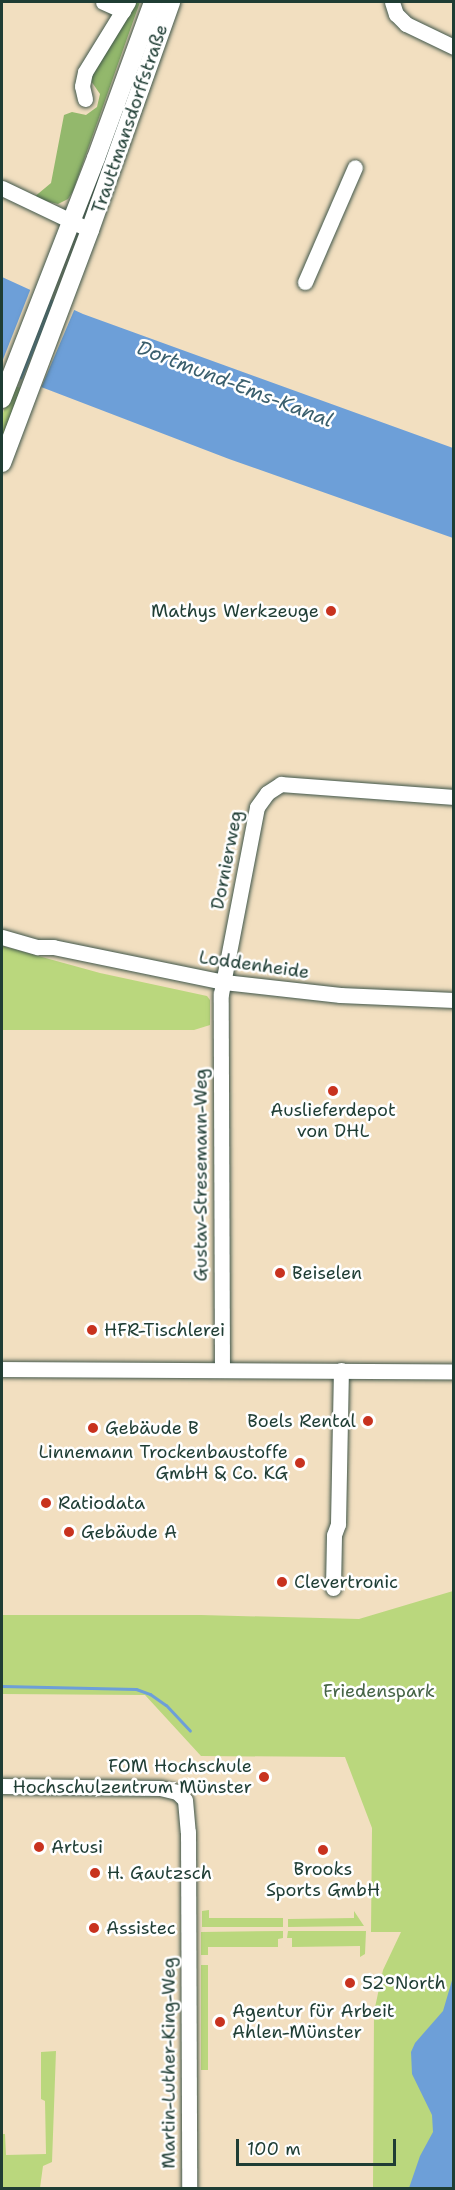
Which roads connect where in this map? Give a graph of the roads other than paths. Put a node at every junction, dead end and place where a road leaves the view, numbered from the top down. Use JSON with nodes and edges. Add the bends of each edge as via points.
{"nodes":[{"id":1,"x":103,"y":2,"type":"edge"},
{"id":2,"x":153,"y":2,"type":"edge"},
{"id":3,"x":171,"y":2,"type":"edge"},
{"id":4,"x":392,"y":2,"type":"edge"},
{"id":5,"x":126,"y":6,"type":"edge"},
{"id":6,"x":453,"y":47,"type":"edge"},
{"id":7,"x":85,"y":99,"type":"dead end"},
{"id":8,"x":355,"y":167,"type":"dead end"},
{"id":9,"x":2,"y":188,"type":"edge"},
{"id":10,"x":70,"y":222,"type":"junction"},
{"id":11,"x":90,"y":231,"type":"junction"},
{"id":12,"x":305,"y":282,"type":"dead end"},
{"id":13,"x":4,"y":393,"type":"edge"},
{"id":14,"x":2,"y":462,"type":"edge"},
{"id":15,"x":453,"y":797,"type":"edge"},
{"id":16,"x":2,"y":926,"type":"edge"},
{"id":17,"x":2,"y":937,"type":"edge"},
{"id":18,"x":53,"y":947,"type":"junction"},
{"id":19,"x":224,"y":982,"type":"junction"},
{"id":20,"x":453,"y":1000,"type":"edge"},
{"id":21,"x":2,"y":1369,"type":"edge"},
{"id":22,"x":222,"y":1369,"type":"junction"},
{"id":23,"x":341,"y":1370,"type":"junction"},
{"id":24,"x":453,"y":1371,"type":"edge"},
{"id":25,"x":333,"y":1588,"type":"dead end"},
{"id":26,"x":2,"y":1786,"type":"edge"},
{"id":27,"x":189,"y":2188,"type":"edge"}],
"edges":[{"from":1,"to":5,"type":"street"},
{"from":2,"to":10,"type":"main road","name":"Trauttmansdorffstraße"},
{"from":3,"to":11,"type":"main road","name":"Trauttmansdorffstraße"},
{"from":4,"to":6,"type":"street","via":[[401,20]]},
{"from":5,"to":7,"type":"street","via":[[86,72],[82,86]]},
{"from":8,"to":12,"type":"street"},
{"from":9,"to":10,"type":"street"},
{"from":10,"to":11,"type":"street","name":"Trauttmansdorffstraße"},
{"from":10,"to":13,"type":"main road"},
{"from":11,"to":14,"type":"main road"},
{"from":15,"to":19,"type":"street","name":"Dornierweg","via":[[293,784],[272,789],[257,807]]},
{"from":16,"to":18,"type":"street","name":"Loddenheide"},
{"from":17,"to":18,"type":"street","name":"Loddenheide"},
{"from":18,"to":19,"type":"street","name":"Loddenheide"},
{"from":19,"to":20,"type":"street","name":"Loddenheide","via":[[340,995]]},
{"from":19,"to":22,"type":"street","name":"Gustav-Stresemann-Weg","via":[[219,1022]]},
{"from":21,"to":22,"type":"street"},
{"from":22,"to":23,"type":"street"},
{"from":23,"to":24,"type":"street"},
{"from":23,"to":25,"type":"street"},
{"from":26,"to":27,"type":"street","name":"Martin-Luther-King-Weg","via":[[160,1788],[177,1792],[185,1800]]}]}
